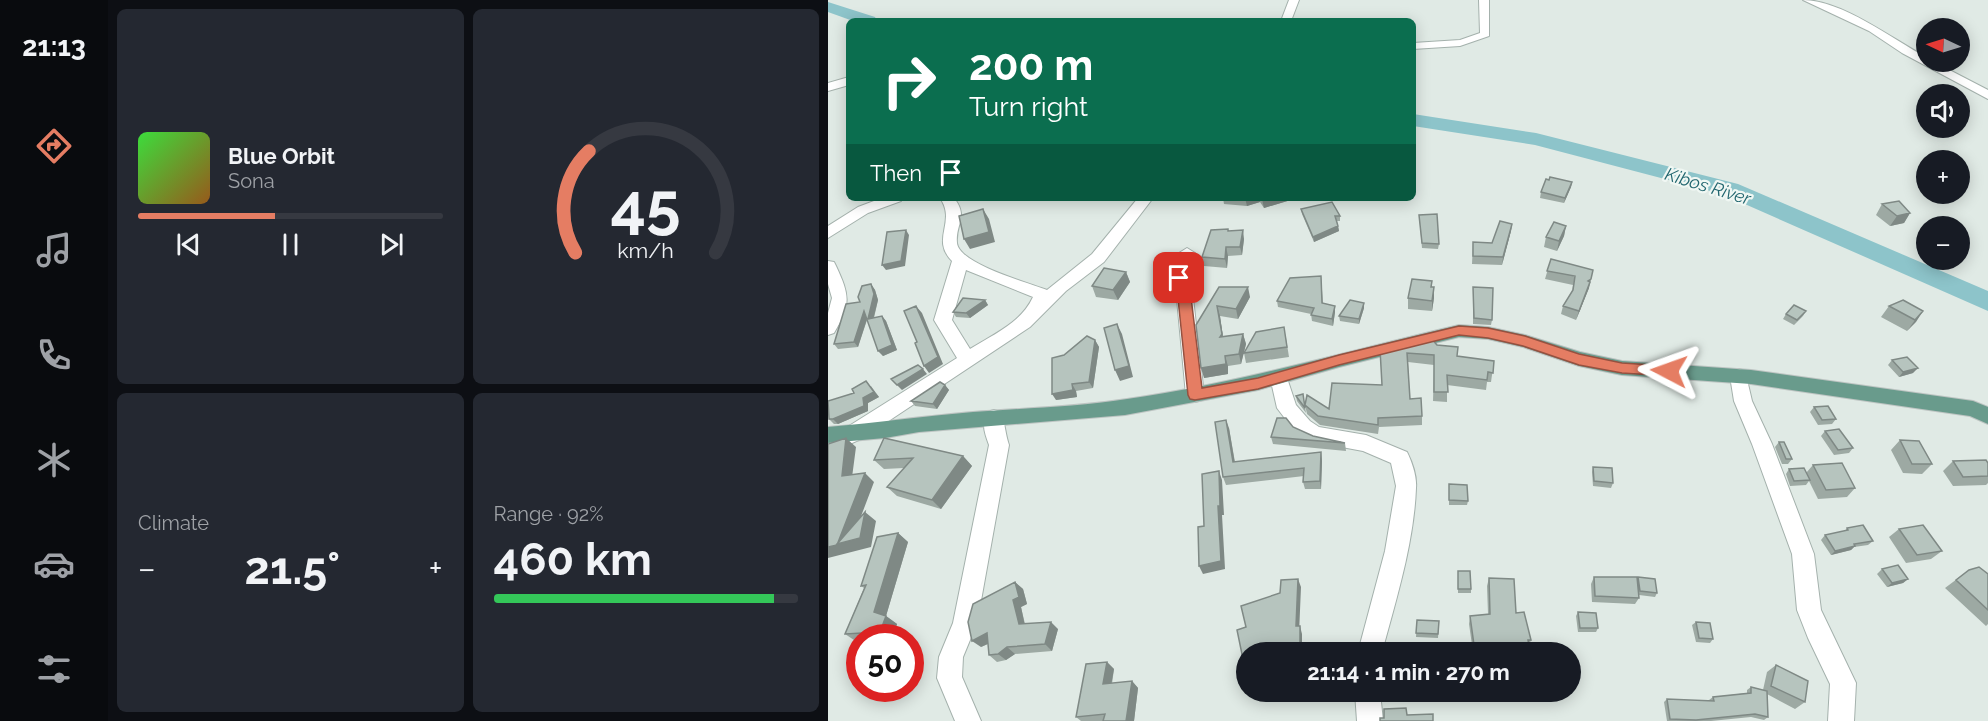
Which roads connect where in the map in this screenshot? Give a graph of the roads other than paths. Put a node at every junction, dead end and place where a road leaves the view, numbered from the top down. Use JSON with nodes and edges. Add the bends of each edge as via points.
{"nodes":[{"id":1,"x":1294,"y":0,"type":"edge"},
{"id":2,"x":1484,"y":0,"type":"edge"},
{"id":3,"x":1808,"y":0,"type":"edge"},
{"id":4,"x":1287,"y":18,"type":"edge"},
{"id":5,"x":1416,"y":46,"type":"edge"},
{"id":6,"x":846,"y":82,"type":"edge"},
{"id":7,"x":828,"y":87,"type":"edge"},
{"id":8,"x":1988,"y":95,"type":"edge"},
{"id":9,"x":888,"y":201,"type":"edge"},
{"id":10,"x":950,"y":201,"type":"edge"},
{"id":11,"x":1144,"y":201,"type":"edge"},
{"id":12,"x":828,"y":233,"type":"edge"},
{"id":13,"x":1187,"y":253,"type":"dead end"},
{"id":14,"x":960,"y":262,"type":"junction"},
{"id":15,"x":828,"y":266,"type":"edge"},
{"id":16,"x":1034,"y":315,"type":"junction"},
{"id":17,"x":828,"y":329,"type":"edge"},
{"id":18,"x":967,"y":359,"type":"junction"},
{"id":19,"x":1739,"y":376,"type":"junction"},
{"id":20,"x":1279,"y":377,"type":"junction"},
{"id":21,"x":1195,"y":395,"type":"junction"},
{"id":22,"x":994,"y":418,"type":"junction"},
{"id":23,"x":1986,"y":418,"type":"edge"},
{"id":24,"x":856,"y":432,"type":"junction"},
{"id":25,"x":828,"y":435,"type":"edge"},
{"id":26,"x":828,"y":446,"type":"edge"},
{"id":27,"x":1373,"y":642,"type":"edge"},
{"id":28,"x":1369,"y":702,"type":"edge"},
{"id":29,"x":968,"y":721,"type":"edge"},
{"id":30,"x":1370,"y":721,"type":"edge"},
{"id":31,"x":1841,"y":721,"type":"edge"}],
"edges":[{"from":1,"to":4,"type":"street"},
{"from":2,"to":5,"type":"street","via":[[1482,37]]},
{"from":3,"to":8,"type":"street","via":[[1872,30]]},
{"from":6,"to":7,"type":"street"},
{"from":9,"to":12,"type":"street","via":[[863,210]]},
{"from":10,"to":14,"type":"street","via":[[956,216],[950,249]]},
{"from":11,"to":16,"type":"street","via":[[1098,258],[1060,287]]},
{"from":13,"to":21,"type":"street","via":[[1179,278],[1184,289]]},
{"from":14,"to":16,"type":"street","via":[[1042,294]]},
{"from":14,"to":18,"type":"street","via":[[943,320]]},
{"from":15,"to":17,"type":"street","via":[[841,305]]},
{"from":16,"to":18,"type":"street"},
{"from":18,"to":24,"type":"street"},
{"from":19,"to":20,"type":"main road","via":[[1622,368],[1525,341],[1459,331]]},
{"from":19,"to":23,"type":"main road","via":[[1973,409]]},
{"from":19,"to":31,"type":"street","via":[[1743,401],[1803,554],[1809,610],[1843,683]]},
{"from":20,"to":21,"type":"main road"},
{"from":20,"to":27,"type":"street","via":[[1287,408],[1303,427],[1315,434],[1366,443],[1400,458],[1406,486],[1396,551]]},
{"from":21,"to":22,"type":"main road","via":[[1125,407]]},
{"from":22,"to":24,"type":"main road"},
{"from":22,"to":29,"type":"street","via":[[999,445],[965,624],[951,657],[949,678]]},
{"from":24,"to":25,"type":"main road"},
{"from":24,"to":26,"type":"street"},
{"from":28,"to":30,"type":"street"}]}
